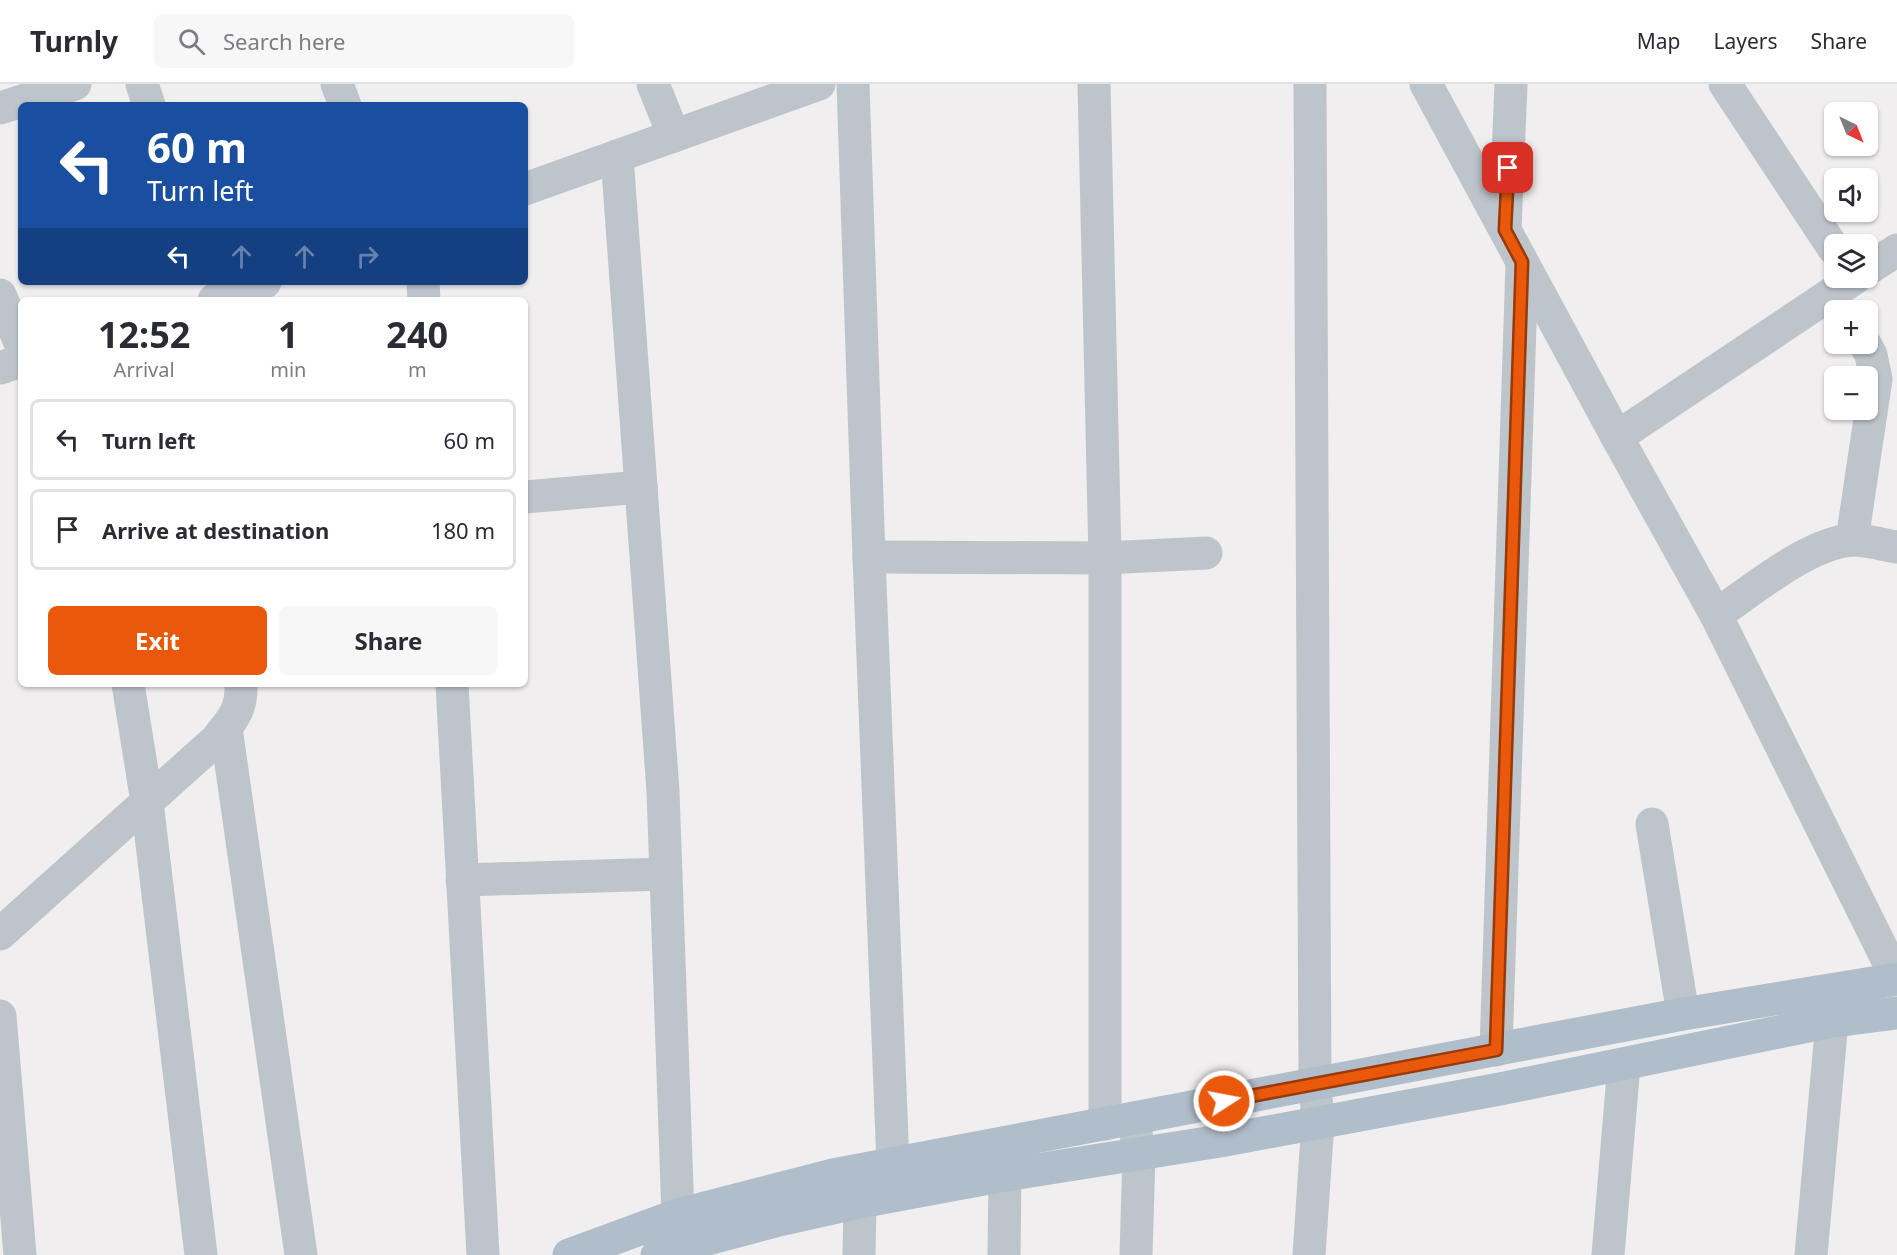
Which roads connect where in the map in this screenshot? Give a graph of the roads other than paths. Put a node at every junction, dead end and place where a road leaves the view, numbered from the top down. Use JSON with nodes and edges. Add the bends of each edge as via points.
{"nodes":[{"id":1,"x":75,"y":84,"type":"edge"},
{"id":2,"x":142,"y":84,"type":"edge"},
{"id":3,"x":337,"y":84,"type":"edge"},
{"id":4,"x":653,"y":84,"type":"edge"},
{"id":5,"x":853,"y":84,"type":"edge"},
{"id":6,"x":1094,"y":84,"type":"edge"},
{"id":7,"x":1310,"y":84,"type":"edge"},
{"id":8,"x":1426,"y":84,"type":"edge"},
{"id":9,"x":1512,"y":84,"type":"edge"},
{"id":10,"x":1725,"y":84,"type":"edge"},
{"id":11,"x":809,"y":86,"type":"edge"},
{"id":12,"x":18,"y":102,"type":"edge"},
{"id":13,"x":19,"y":102,"type":"edge"},
{"id":14,"x":148,"y":102,"type":"edge"},
{"id":15,"x":344,"y":102,"type":"edge"},
{"id":16,"x":0,"y":108,"type":"edge"},
{"id":17,"x":674,"y":136,"type":"junction"},
{"id":18,"x":618,"y":156,"type":"junction"},
{"id":19,"x":528,"y":188,"type":"edge"},
{"id":20,"x":1505,"y":230,"type":"junction"},
{"id":21,"x":1824,"y":234,"type":"edge"},
{"id":22,"x":1897,"y":250,"type":"edge"},
{"id":23,"x":1522,"y":262,"type":"junction"},
{"id":24,"x":1878,"y":264,"type":"edge"},
{"id":25,"x":257,"y":285,"type":"edge"},
{"id":26,"x":1845,"y":288,"type":"edge"},
{"id":27,"x":0,"y":295,"type":"edge"},
{"id":28,"x":223,"y":297,"type":"edge"},
{"id":29,"x":18,"y":338,"type":"edge"},
{"id":30,"x":1870,"y":354,"type":"edge"},
{"id":31,"x":18,"y":362,"type":"edge"},
{"id":32,"x":0,"y":368,"type":"edge"},
{"id":33,"x":1617,"y":437,"type":"junction"},
{"id":34,"x":641,"y":487,"type":"junction"},
{"id":35,"x":528,"y":497,"type":"edge"},
{"id":36,"x":1852,"y":540,"type":"junction"},
{"id":37,"x":1897,"y":547,"type":"edge"},
{"id":38,"x":1206,"y":553,"type":"dead end"},
{"id":39,"x":869,"y":557,"type":"junction"},
{"id":40,"x":1105,"y":558,"type":"junction"},
{"id":41,"x":1716,"y":615,"type":"junction"},
{"id":42,"x":128,"y":687,"type":"edge"},
{"id":43,"x":241,"y":687,"type":"edge"},
{"id":44,"x":452,"y":687,"type":"edge"},
{"id":45,"x":226,"y":728,"type":"junction"},
{"id":46,"x":147,"y":802,"type":"junction"},
{"id":47,"x":1652,"y":824,"type":"dead end"},
{"id":48,"x":666,"y":874,"type":"junction"},
{"id":49,"x":462,"y":879,"type":"junction"},
{"id":50,"x":0,"y":934,"type":"edge"},
{"id":51,"x":1897,"y":979,"type":"edge"},
{"id":52,"x":1897,"y":1013,"type":"edge"},
{"id":53,"x":1683,"y":1014,"type":"junction"},
{"id":54,"x":0,"y":1016,"type":"edge"},
{"id":55,"x":1832,"y":1021,"type":"junction"},
{"id":56,"x":1496,"y":1050,"type":"junction"},
{"id":57,"x":1624,"y":1064,"type":"junction"},
{"id":58,"x":1315,"y":1084,"type":"junction"},
{"id":59,"x":1119,"y":1121,"type":"junction"},
{"id":60,"x":1318,"y":1122,"type":"junction"},
{"id":61,"x":1139,"y":1155,"type":"junction"},
{"id":62,"x":893,"y":1164,"type":"junction"},
{"id":63,"x":1005,"y":1175,"type":"junction"},
{"id":64,"x":860,"y":1202,"type":"junction"},
{"id":65,"x":677,"y":1242,"type":"edge"},
{"id":66,"x":20,"y":1255,"type":"edge"},
{"id":67,"x":201,"y":1255,"type":"edge"},
{"id":68,"x":301,"y":1255,"type":"edge"},
{"id":69,"x":483,"y":1255,"type":"edge"},
{"id":70,"x":569,"y":1255,"type":"edge"},
{"id":71,"x":859,"y":1255,"type":"edge"},
{"id":72,"x":1004,"y":1255,"type":"edge"},
{"id":73,"x":1136,"y":1255,"type":"edge"},
{"id":74,"x":1309,"y":1255,"type":"edge"},
{"id":75,"x":1608,"y":1255,"type":"edge"},
{"id":76,"x":1811,"y":1255,"type":"edge"}],
"edges":[{"from":1,"to":13,"type":"street"},
{"from":2,"to":14,"type":"street"},
{"from":3,"to":15,"type":"street"},
{"from":4,"to":17,"type":"street"},
{"from":5,"to":39,"type":"street"},
{"from":6,"to":40,"type":"street"},
{"from":7,"to":58,"type":"street"},
{"from":8,"to":20,"type":"street"},
{"from":9,"to":20,"type":"street"},
{"from":10,"to":21,"type":"street"},
{"from":11,"to":17,"type":"street"},
{"from":12,"to":16,"type":"street"},
{"from":17,"to":18,"type":"street"},
{"from":18,"to":19,"type":"street"},
{"from":18,"to":34,"type":"street"},
{"from":20,"to":23,"type":"street"},
{"from":22,"to":24,"type":"street"},
{"from":23,"to":33,"type":"street"},
{"from":23,"to":56,"type":"street"},
{"from":25,"to":28,"type":"street"},
{"from":26,"to":33,"type":"street"},
{"from":27,"to":29,"type":"street"},
{"from":30,"to":36,"type":"street","via":[[1876,379]]},
{"from":31,"to":32,"type":"street"},
{"from":33,"to":41,"type":"street"},
{"from":34,"to":35,"type":"street"},
{"from":34,"to":48,"type":"street"},
{"from":36,"to":37,"type":"street"},
{"from":36,"to":41,"type":"street","via":[[1827,545],[1802,557]]},
{"from":38,"to":40,"type":"street"},
{"from":39,"to":40,"type":"street"},
{"from":39,"to":62,"type":"street"},
{"from":40,"to":59,"type":"street"},
{"from":41,"to":51,"type":"street"},
{"from":42,"to":46,"type":"street"},
{"from":43,"to":45,"type":"street","via":[[242,701]]},
{"from":44,"to":49,"type":"street"},
{"from":45,"to":46,"type":"street"},
{"from":45,"to":68,"type":"street"},
{"from":46,"to":50,"type":"street"},
{"from":46,"to":67,"type":"street"},
{"from":47,"to":53,"type":"street"},
{"from":48,"to":49,"type":"street"},
{"from":48,"to":65,"type":"street"},
{"from":49,"to":69,"type":"street"},
{"from":51,"to":53,"type":"main road"},
{"from":52,"to":55,"type":"main road"},
{"from":53,"to":56,"type":"main road"},
{"from":54,"to":66,"type":"street"},
{"from":55,"to":57,"type":"main road"},
{"from":55,"to":76,"type":"street"},
{"from":56,"to":58,"type":"main road"},
{"from":57,"to":60,"type":"main road"},
{"from":57,"to":75,"type":"street"},
{"from":58,"to":59,"type":"main road"},
{"from":58,"to":60,"type":"street"},
{"from":59,"to":61,"type":"street"},
{"from":59,"to":62,"type":"main road"},
{"from":60,"to":61,"type":"main road"},
{"from":60,"to":74,"type":"street"},
{"from":61,"to":63,"type":"main road"},
{"from":61,"to":73,"type":"street"},
{"from":62,"to":65,"type":"main road","via":[[833,1175]]},
{"from":63,"to":64,"type":"main road"},
{"from":63,"to":72,"type":"street"},
{"from":64,"to":65,"type":"main road"},
{"from":64,"to":71,"type":"street"},
{"from":65,"to":70,"type":"main road"}]}
